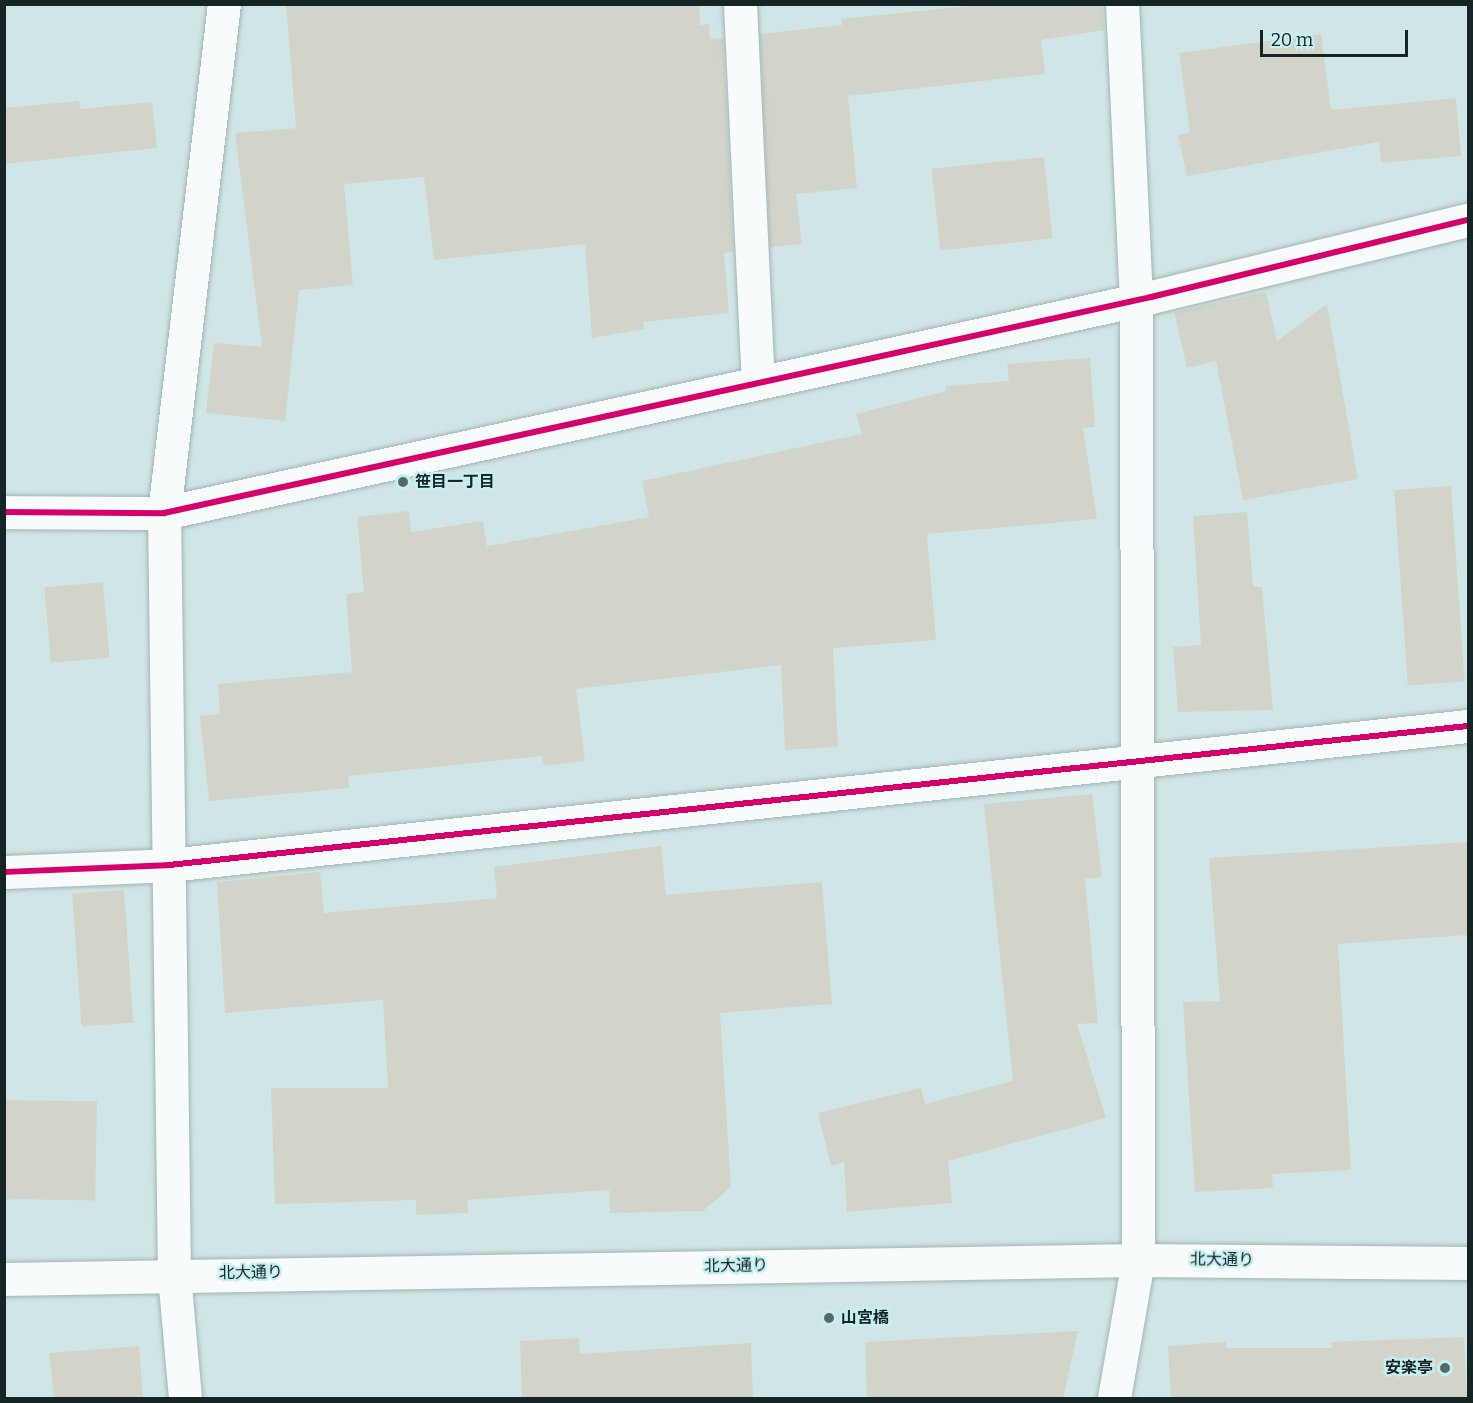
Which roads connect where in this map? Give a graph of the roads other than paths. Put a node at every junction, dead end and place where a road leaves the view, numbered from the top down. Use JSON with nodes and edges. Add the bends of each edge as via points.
{"nodes":[{"id":1,"x":224,"y":4,"type":"edge"},
{"id":2,"x":740,"y":4,"type":"edge"},
{"id":3,"x":1122,"y":4,"type":"edge"},
{"id":4,"x":1468,"y":220,"type":"edge"},
{"id":5,"x":1136,"y":300,"type":"junction"},
{"id":6,"x":758,"y":383,"type":"junction"},
{"id":7,"x":4,"y":512,"type":"edge"},
{"id":8,"x":164,"y":513,"type":"junction"},
{"id":9,"x":1468,"y":726,"type":"edge"},
{"id":10,"x":1138,"y":762,"type":"junction"},
{"id":11,"x":169,"y":865,"type":"junction"},
{"id":12,"x":4,"y":872,"type":"edge"},
{"id":13,"x":1138,"y":1260,"type":"junction"},
{"id":14,"x":1468,"y":1263,"type":"edge"},
{"id":15,"x":174,"y":1274,"type":"junction"},
{"id":16,"x":4,"y":1279,"type":"edge"},
{"id":17,"x":185,"y":1398,"type":"edge"},
{"id":18,"x":1114,"y":1398,"type":"edge"}],
"edges":[{"from":1,"to":8,"type":"street"},
{"from":2,"to":6,"type":"street"},
{"from":3,"to":5,"type":"street"},
{"from":4,"to":5,"type":"street"},
{"from":5,"to":6,"type":"street"},
{"from":5,"to":10,"type":"street"},
{"from":6,"to":8,"type":"street"},
{"from":7,"to":8,"type":"street"},
{"from":8,"to":11,"type":"street"},
{"from":9,"to":10,"type":"street"},
{"from":10,"to":11,"type":"street"},
{"from":10,"to":13,"type":"street"},
{"from":11,"to":12,"type":"street"},
{"from":11,"to":15,"type":"street"},
{"from":13,"to":14,"type":"street","name":"北大通り"},
{"from":13,"to":15,"type":"street","name":"北大通り"},
{"from":13,"to":18,"type":"street"},
{"from":15,"to":16,"type":"street","name":"北大通り"},
{"from":15,"to":17,"type":"street"}]}
